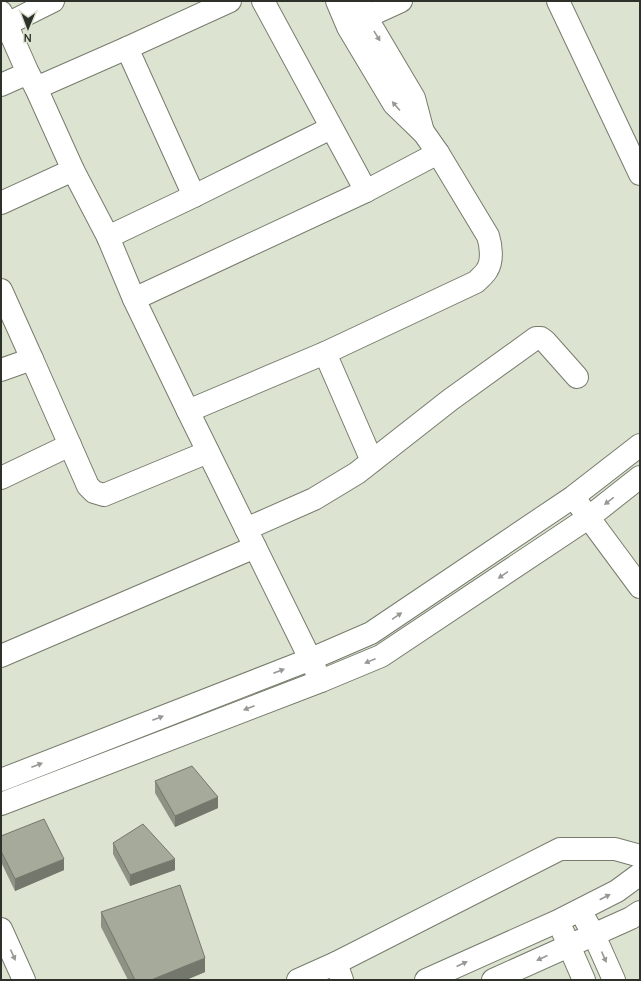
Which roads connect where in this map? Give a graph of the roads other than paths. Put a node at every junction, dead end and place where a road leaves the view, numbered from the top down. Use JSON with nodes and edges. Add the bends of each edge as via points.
{"nodes":[{"id":1,"x":53,"y":1,"type":"edge"},
{"id":2,"x":230,"y":1,"type":"edge"},
{"id":3,"x":263,"y":1,"type":"edge"},
{"id":4,"x":337,"y":1,"type":"edge"},
{"id":5,"x":401,"y":1,"type":"edge"},
{"id":6,"x":558,"y":1,"type":"edge"},
{"id":7,"x":358,"y":15,"type":"edge"},
{"id":8,"x":4,"y":18,"type":"edge"},
{"id":9,"x":127,"y":48,"type":"junction"},
{"id":10,"x":32,"y":81,"type":"junction"},
{"id":11,"x":1,"y":86,"type":"edge"},
{"id":12,"x":331,"y":128,"type":"junction"},
{"id":13,"x":438,"y":153,"type":"junction"},
{"id":14,"x":73,"y":170,"type":"junction"},
{"id":15,"x":640,"y":174,"type":"edge"},
{"id":16,"x":366,"y":191,"type":"junction"},
{"id":17,"x":194,"y":196,"type":"junction"},
{"id":18,"x":1,"y":203,"type":"edge"},
{"id":19,"x":108,"y":237,"type":"junction"},
{"id":20,"x":1,"y":290,"type":"edge"},
{"id":21,"x":134,"y":299,"type":"junction"},
{"id":22,"x":325,"y":353,"type":"junction"},
{"id":23,"x":32,"y":359,"type":"junction"},
{"id":24,"x":1,"y":370,"type":"edge"},
{"id":25,"x":578,"y":377,"type":"dead end"},
{"id":26,"x":188,"y":411,"type":"junction"},
{"id":27,"x":640,"y":445,"type":"edge"},
{"id":28,"x":70,"y":446,"type":"junction"},
{"id":29,"x":208,"y":452,"type":"junction"},
{"id":30,"x":372,"y":461,"type":"junction"},
{"id":31,"x":640,"y":476,"type":"edge"},
{"id":32,"x":1,"y":478,"type":"edge"},
{"id":33,"x":573,"y":497,"type":"junction"},
{"id":34,"x":588,"y":518,"type":"junction"},
{"id":35,"x":251,"y":538,"type":"junction"},
{"id":36,"x":640,"y":587,"type":"edge"},
{"id":37,"x":1,"y":656,"type":"edge"},
{"id":38,"x":311,"y":659,"type":"junction"},
{"id":39,"x":321,"y":681,"type":"junction"},
{"id":40,"x":1,"y":780,"type":"edge"},
{"id":41,"x":1,"y":804,"type":"edge"},
{"id":42,"x":640,"y":856,"type":"edge"},
{"id":43,"x":640,"y":874,"type":"edge"},
{"id":44,"x":580,"y":910,"type":"junction"},
{"id":45,"x":640,"y":912,"type":"edge"},
{"id":46,"x":558,"y":921,"type":"junction"},
{"id":47,"x":1,"y":929,"type":"edge"},
{"id":48,"x":594,"y":935,"type":"junction"},
{"id":49,"x":570,"y":946,"type":"junction"},
{"id":50,"x":339,"y":972,"type":"edge"},
{"id":51,"x":24,"y":980,"type":"edge"},
{"id":52,"x":298,"y":980,"type":"edge"},
{"id":53,"x":426,"y":980,"type":"edge"},
{"id":54,"x":493,"y":980,"type":"edge"},
{"id":55,"x":584,"y":980,"type":"edge"},
{"id":56,"x":614,"y":980,"type":"edge"}],
"edges":[{"from":1,"to":8,"type":"street"},
{"from":2,"to":9,"type":"street"},
{"from":3,"to":12,"type":"street"},
{"from":4,"to":7,"type":"street"},
{"from":5,"to":7,"type":"street"},
{"from":6,"to":15,"type":"street"},
{"from":7,"to":13,"type":"street","via":[[394,104],[424,133]]},
{"from":8,"to":10,"type":"street"},
{"from":9,"to":10,"type":"street"},
{"from":9,"to":17,"type":"street"},
{"from":10,"to":11,"type":"street"},
{"from":10,"to":14,"type":"street"},
{"from":12,"to":16,"type":"street"},
{"from":12,"to":17,"type":"street"},
{"from":13,"to":16,"type":"street"},
{"from":13,"to":22,"type":"street","via":[[488,236],[491,257],[488,269],[476,282]]},
{"from":14,"to":18,"type":"street"},
{"from":14,"to":19,"type":"street"},
{"from":16,"to":21,"type":"street"},
{"from":17,"to":19,"type":"street"},
{"from":19,"to":21,"type":"street"},
{"from":20,"to":23,"type":"street"},
{"from":21,"to":26,"type":"street"},
{"from":22,"to":26,"type":"street"},
{"from":22,"to":30,"type":"street"},
{"from":23,"to":24,"type":"street"},
{"from":23,"to":28,"type":"street"},
{"from":25,"to":30,"type":"street","via":[[545,341],[536,338]]},
{"from":26,"to":29,"type":"street"},
{"from":27,"to":33,"type":"street"},
{"from":28,"to":29,"type":"street","via":[[88,486],[94,492],[104,495]]},
{"from":28,"to":32,"type":"street"},
{"from":29,"to":35,"type":"street"},
{"from":30,"to":35,"type":"street","via":[[357,473]]},
{"from":31,"to":34,"type":"street","one_way":true},
{"from":33,"to":34,"type":"street"},
{"from":38,"to":33,"type":"street","one_way":true,"via":[[371,633]]},
{"from":34,"to":36,"type":"street"},
{"from":34,"to":39,"type":"street","one_way":true,"via":[[381,656]]},
{"from":35,"to":37,"type":"street"},
{"from":35,"to":38,"type":"street"},
{"from":38,"to":39,"type":"street"},
{"from":40,"to":38,"type":"street","one_way":true},
{"from":39,"to":41,"type":"street","one_way":true},
{"from":42,"to":50,"type":"street","via":[[615,849],[560,849]]},
{"from":44,"to":43,"type":"street","one_way":true,"via":[[617,891]]},
{"from":44,"to":46,"type":"street"},
{"from":44,"to":48,"type":"street"},
{"from":45,"to":48,"type":"street"},
{"from":46,"to":49,"type":"street"},
{"from":53,"to":46,"type":"street","one_way":true},
{"from":47,"to":51,"type":"street","one_way":true},
{"from":48,"to":49,"type":"street"},
{"from":48,"to":56,"type":"street","one_way":true},
{"from":49,"to":54,"type":"street","one_way":true},
{"from":49,"to":55,"type":"street"},
{"from":50,"to":52,"type":"street"}]}
